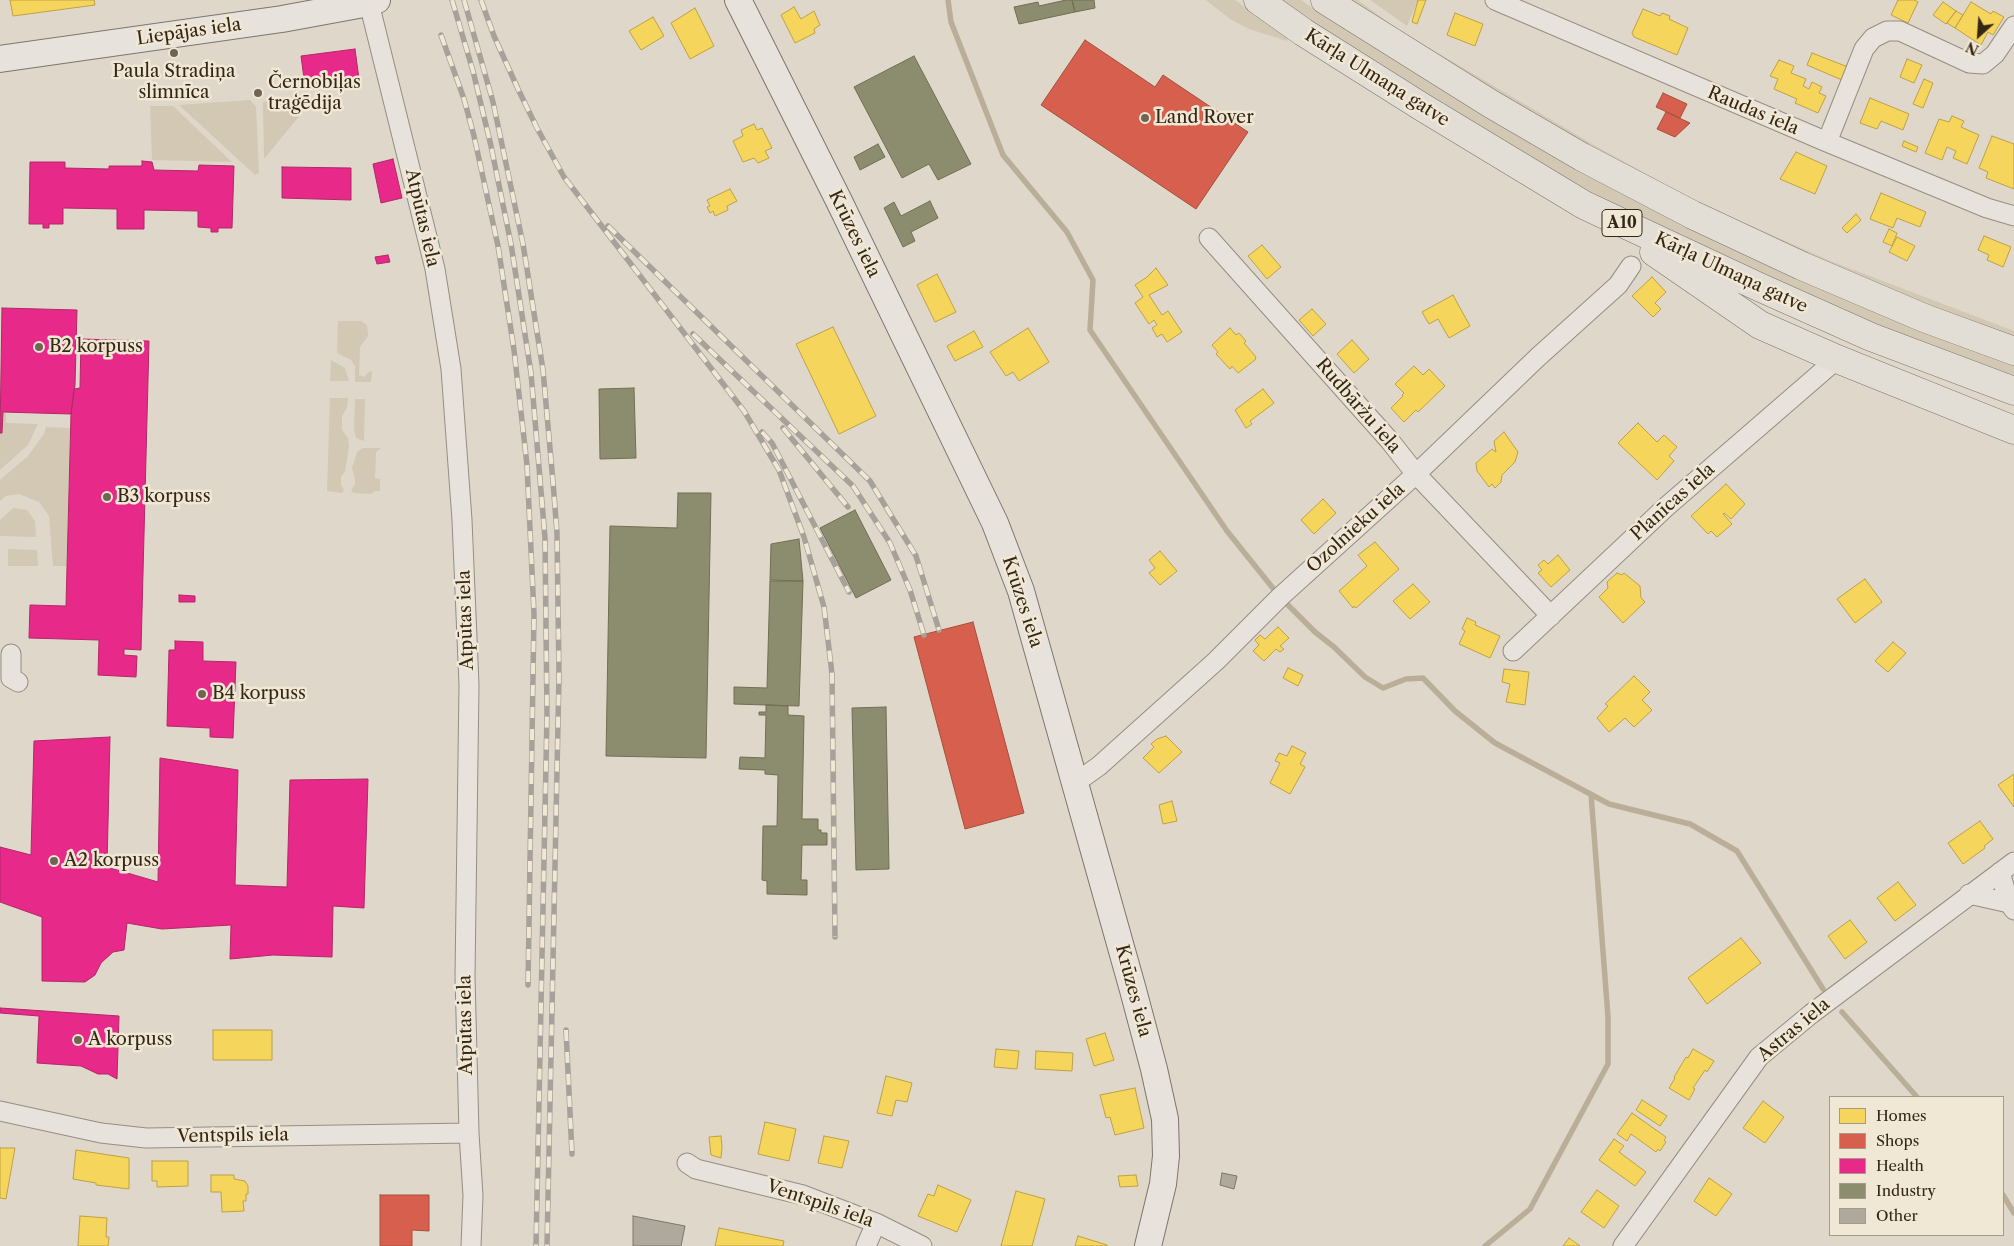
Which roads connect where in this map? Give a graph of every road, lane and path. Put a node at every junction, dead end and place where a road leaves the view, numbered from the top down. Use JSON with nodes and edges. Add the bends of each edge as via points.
{"nodes":[{"id":1,"x":738,"y":0,"type":"edge"},
{"id":2,"x":1258,"y":0,"type":"edge"},
{"id":3,"x":1325,"y":0,"type":"edge"},
{"id":4,"x":1495,"y":0,"type":"edge"},
{"id":5,"x":373,"y":2,"type":"edge"},
{"id":6,"x":2014,"y":26,"type":"edge"},
{"id":7,"x":0,"y":59,"type":"edge"},
{"id":8,"x":1827,"y":142,"type":"junction"},
{"id":9,"x":1584,"y":205,"type":"junction"},
{"id":10,"x":2014,"y":216,"type":"edge"},
{"id":11,"x":1209,"y":238,"type":"dead end"},
{"id":12,"x":1631,"y":266,"type":"dead end"},
{"id":13,"x":2014,"y":351,"type":"edge"},
{"id":14,"x":1837,"y":360,"type":"junction"},
{"id":15,"x":2014,"y":391,"type":"edge"},
{"id":16,"x":2014,"y":430,"type":"edge"},
{"id":17,"x":1416,"y":474,"type":"junction"},
{"id":18,"x":1551,"y":616,"type":"junction"},
{"id":19,"x":1513,"y":651,"type":"dead end"},
{"id":20,"x":10,"y":654,"type":"dead end"},
{"id":21,"x":18,"y":682,"type":"dead end"},
{"id":22,"x":1075,"y":783,"type":"junction"},
{"id":23,"x":2007,"y":867,"type":"edge"},
{"id":24,"x":1969,"y":894,"type":"junction"},
{"id":25,"x":2011,"y":907,"type":"edge"},
{"id":26,"x":0,"y":1111,"type":"edge"},
{"id":27,"x":469,"y":1133,"type":"junction"},
{"id":28,"x":687,"y":1163,"type":"dead end"},
{"id":29,"x":876,"y":1223,"type":"junction"},
{"id":30,"x":471,"y":1246,"type":"edge"},
{"id":31,"x":866,"y":1246,"type":"edge"},
{"id":32,"x":922,"y":1246,"type":"edge"},
{"id":33,"x":1148,"y":1246,"type":"edge"},
{"id":34,"x":1623,"y":1246,"type":"edge"}],
"edges":[{"from":1,"to":22,"type":"street","name":"Krūzes iela","via":[[995,524],[1021,591]]},
{"from":2,"to":9,"type":"highway","name":"Kārļa Ulmaņa gatve","number":"A10","via":[[1422,107]]},
{"from":3,"to":13,"type":"highway","name":"Kārļa Ulmaņa gatve","number":"A10","via":[[1491,104],[1582,157],[1693,215],[1924,318]]},
{"from":4,"to":8,"type":"street","name":"Raudas iela"},
{"from":5,"to":7,"type":"street","name":"Liepājas iela","via":[[272,20]]},
{"from":5,"to":27,"type":"street","name":"Atpūtas iela","via":[[435,269],[451,369],[469,685],[465,976]]},
{"from":6,"to":8,"type":"street","via":[[1995,54],[1983,64],[1969,63],[1900,31],[1887,31],[1873,38],[1864,49]]},
{"from":8,"to":10,"type":"street","name":"Raudas iela"},
{"from":9,"to":14,"type":"highway","via":[[1760,325]]},
{"from":9,"to":15,"type":"highway","name":"Kārļa Ulmaņa gatve","number":"A10","via":[[1871,337]]},
{"from":11,"to":17,"type":"street","name":"Rudbāržu iela"},
{"from":12,"to":17,"type":"street","name":"Ozolnieku iela","via":[[1618,286],[1538,357]]},
{"from":14,"to":16,"type":"highway"},
{"from":14,"to":18,"type":"street","name":"Planīcas iela","via":[[1688,488]]},
{"from":17,"to":18,"type":"street","name":"Rudbāržu iela"},
{"from":17,"to":22,"type":"street","name":"Ozolnieku iela","via":[[1280,597],[1216,661],[1099,766]]},
{"from":18,"to":19,"type":"street","name":"Planīcas iela"},
{"from":20,"to":21,"type":"street","via":[[11,678]]},
{"from":22,"to":33,"type":"street","name":"Krūzes iela","via":[[1154,1069],[1164,1119],[1166,1156],[1163,1184]]},
{"from":23,"to":24,"type":"street","name":"Astras iela"},
{"from":23,"to":25,"type":"street"},
{"from":24,"to":25,"type":"street"},
{"from":24,"to":34,"type":"street","name":"Astras iela","via":[[1759,1057]]},
{"from":26,"to":27,"type":"street","name":"Ventspils iela","via":[[101,1133],[146,1138]]},
{"from":27,"to":30,"type":"street","name":"Atpūtas iela","via":[[473,1196]]},
{"from":28,"to":29,"type":"street","name":"Ventspils iela","via":[[705,1172],[803,1195]]},
{"from":29,"to":31,"type":"street"},
{"from":29,"to":32,"type":"street","name":"Ventspils iela"}]}
